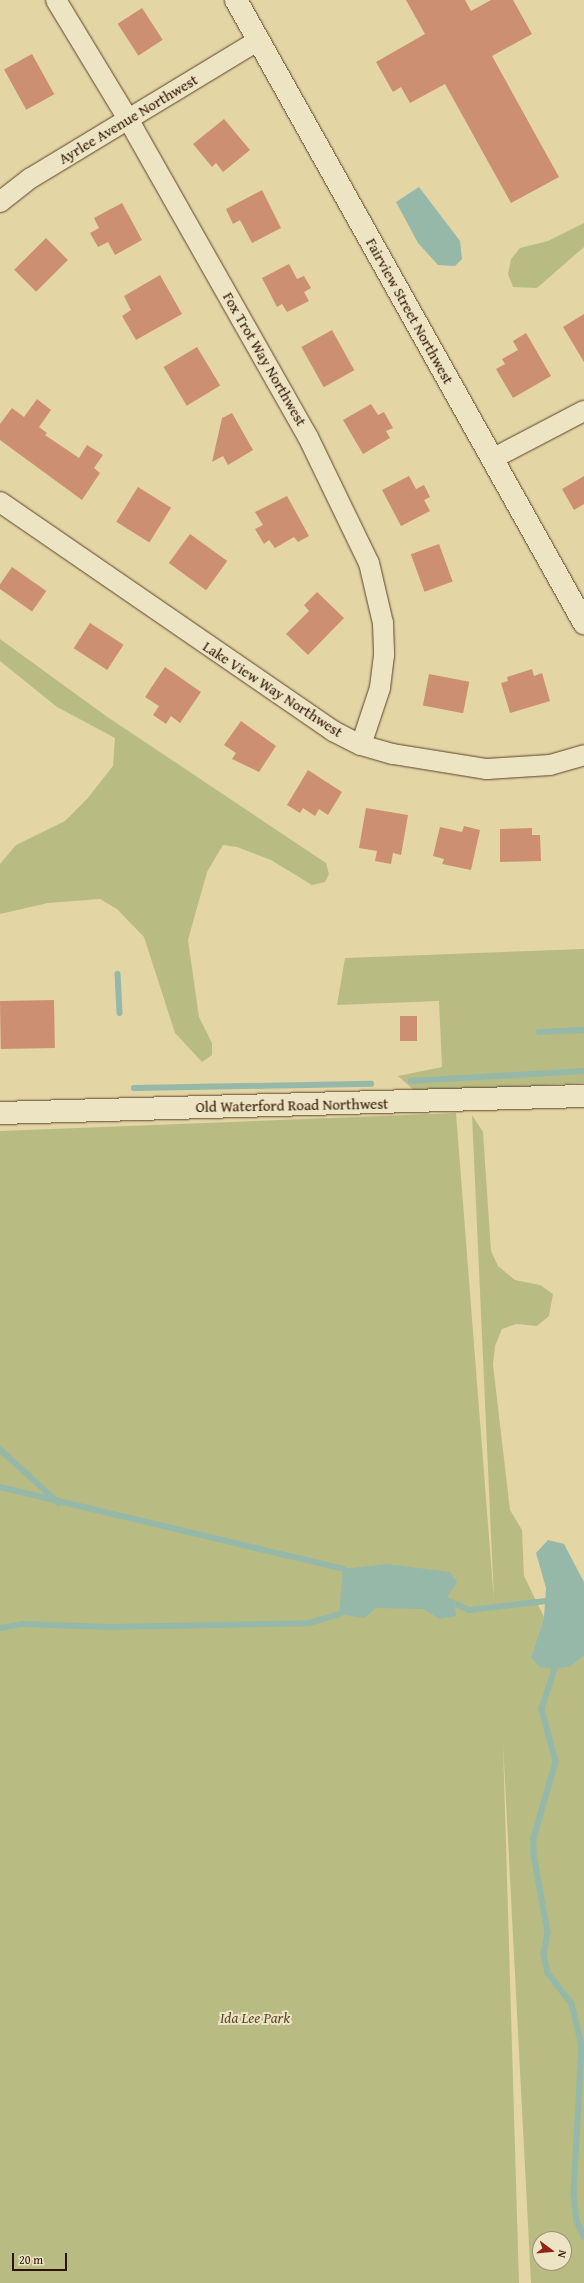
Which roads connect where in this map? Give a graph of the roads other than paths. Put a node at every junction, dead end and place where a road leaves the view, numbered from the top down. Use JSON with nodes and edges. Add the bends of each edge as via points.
{"nodes":[{"id":1,"x":56,"y":0,"type":"edge"},
{"id":2,"x":236,"y":0,"type":"edge"},
{"id":3,"x":259,"y":40,"type":"junction"},
{"id":4,"x":128,"y":119,"type":"junction"},
{"id":5,"x":0,"y":202,"type":"edge"},
{"id":6,"x":584,"y":411,"type":"edge"},
{"id":7,"x":492,"y":459,"type":"junction"},
{"id":8,"x":0,"y":502,"type":"edge"},
{"id":9,"x":584,"y":623,"type":"edge"},
{"id":10,"x":361,"y":745,"type":"junction"},
{"id":11,"x":584,"y":755,"type":"edge"},
{"id":12,"x":584,"y":1096,"type":"edge"},
{"id":13,"x":0,"y":1113,"type":"edge"}],
"edges":[{"from":1,"to":4,"type":"street","name":"Fox Trot Way Northwest"},
{"from":2,"to":3,"type":"street","name":"Fairview Street Northwest"},
{"from":3,"to":4,"type":"street","name":"Ayrlee Avenue Northwest"},
{"from":3,"to":7,"type":"street","name":"Fairview Street Northwest"},
{"from":4,"to":5,"type":"street","name":"Ayrlee Avenue Northwest","via":[[31,178]]},
{"from":4,"to":10,"type":"street","name":"Fox Trot Way Northwest","via":[[308,437],[369,563],[383,624],[384,655],[380,688]]},
{"from":6,"to":7,"type":"street"},
{"from":7,"to":9,"type":"street","name":"Fairview Street Northwest"},
{"from":8,"to":10,"type":"street","name":"Lake View Way Northwest","via":[[333,731]]},
{"from":10,"to":11,"type":"street","name":"Lake View Way Northwest","via":[[393,754],[487,769],[550,765]]},
{"from":12,"to":13,"type":"street","name":"Old Waterford Road Northwest"}]}
